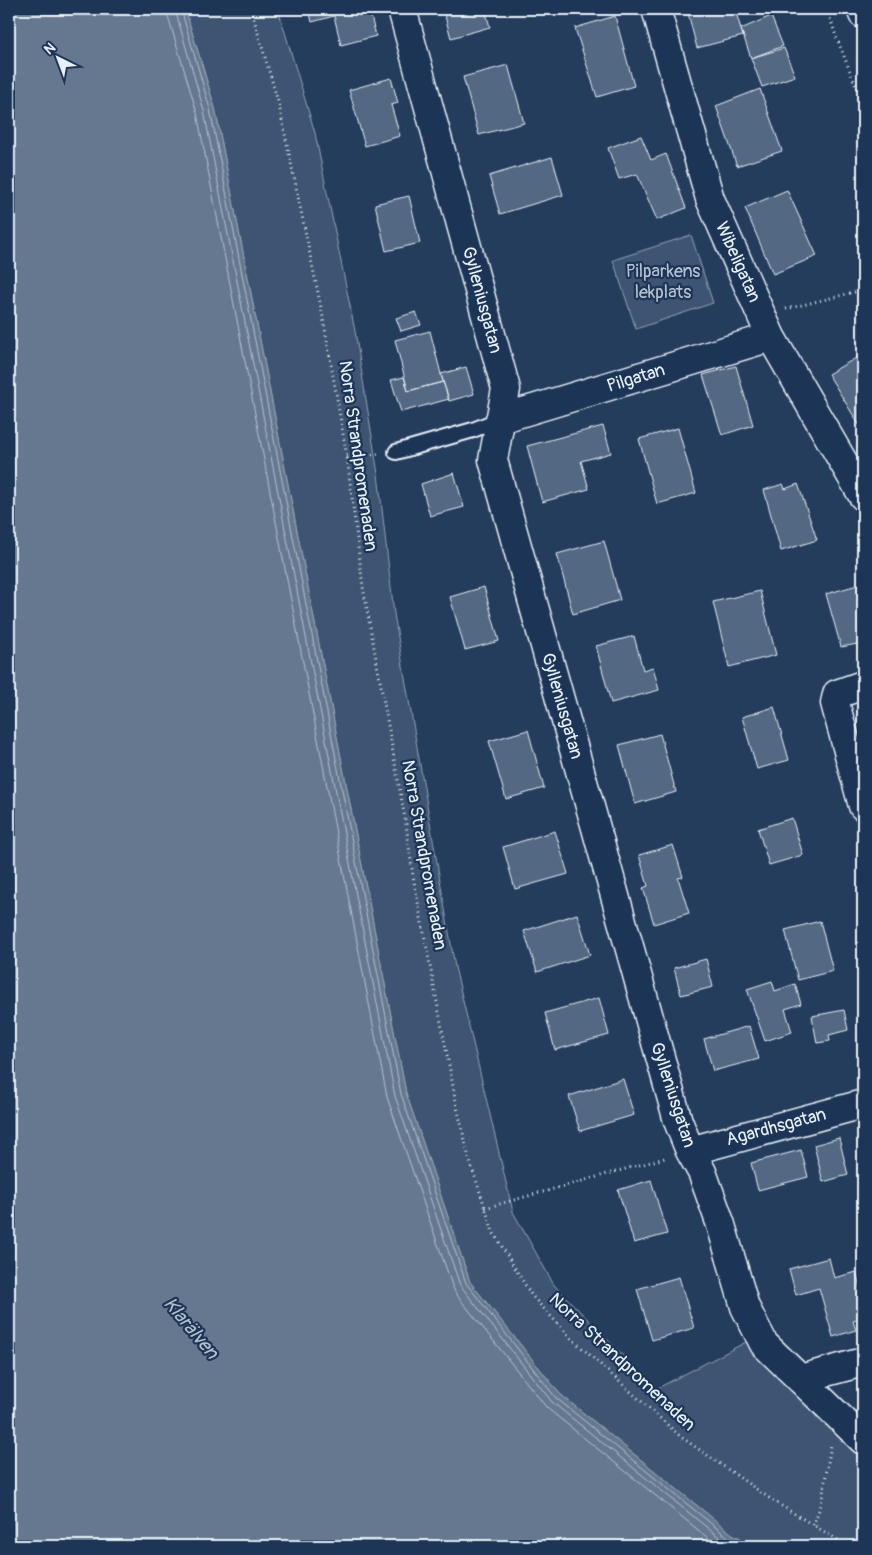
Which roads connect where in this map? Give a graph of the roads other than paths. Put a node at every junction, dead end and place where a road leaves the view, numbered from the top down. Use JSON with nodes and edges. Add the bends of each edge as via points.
{"nodes":[{"id":1,"x":402,"y":9,"type":"edge"},
{"id":2,"x":656,"y":9,"type":"edge"},
{"id":3,"x":861,"y":9,"type":"edge"},
{"id":4,"x":863,"y":14,"type":"edge"},
{"id":5,"x":766,"y":326,"type":"junction"},
{"id":6,"x":500,"y":419,"type":"junction"},
{"id":7,"x":396,"y":452,"type":"road end"},
{"id":8,"x":863,"y":496,"type":"edge"},
{"id":9,"x":863,"y":685,"type":"edge"},
{"id":10,"x":863,"y":806,"type":"edge"},
{"id":11,"x":863,"y":1104,"type":"edge"},
{"id":12,"x":690,"y":1152,"type":"junction"},
{"id":13,"x":863,"y":1362,"type":"edge"},
{"id":14,"x":800,"y":1379,"type":"junction"},
{"id":15,"x":863,"y":1440,"type":"edge"}],
"edges":[{"from":1,"to":6,"type":"street","name":"Gylleniusgatan","via":[[506,389]]},
{"from":2,"to":5,"type":"street","name":"Wibeligatan","via":[[710,199]]},
{"from":3,"to":4,"type":"street"},
{"from":5,"to":6,"type":"street","name":"Pilgatan"},
{"from":5,"to":8,"type":"street","name":"Wibeligatan"},
{"from":6,"to":7,"type":"lane","via":[[474,430]]},
{"from":6,"to":12,"type":"street","name":"Gylleniusgatan","via":[[493,460],[675,1112]]},
{"from":9,"to":10,"type":"street","via":[[837,694],[835,703]]},
{"from":11,"to":12,"type":"street","name":"Agardhsgatan"},
{"from":12,"to":14,"type":"street","name":"Gylleniusgatan","via":[[702,1172],[745,1307],[764,1344]]},
{"from":13,"to":14,"type":"street"},
{"from":14,"to":15,"type":"street","name":"Gylleniusgatan"}]}
